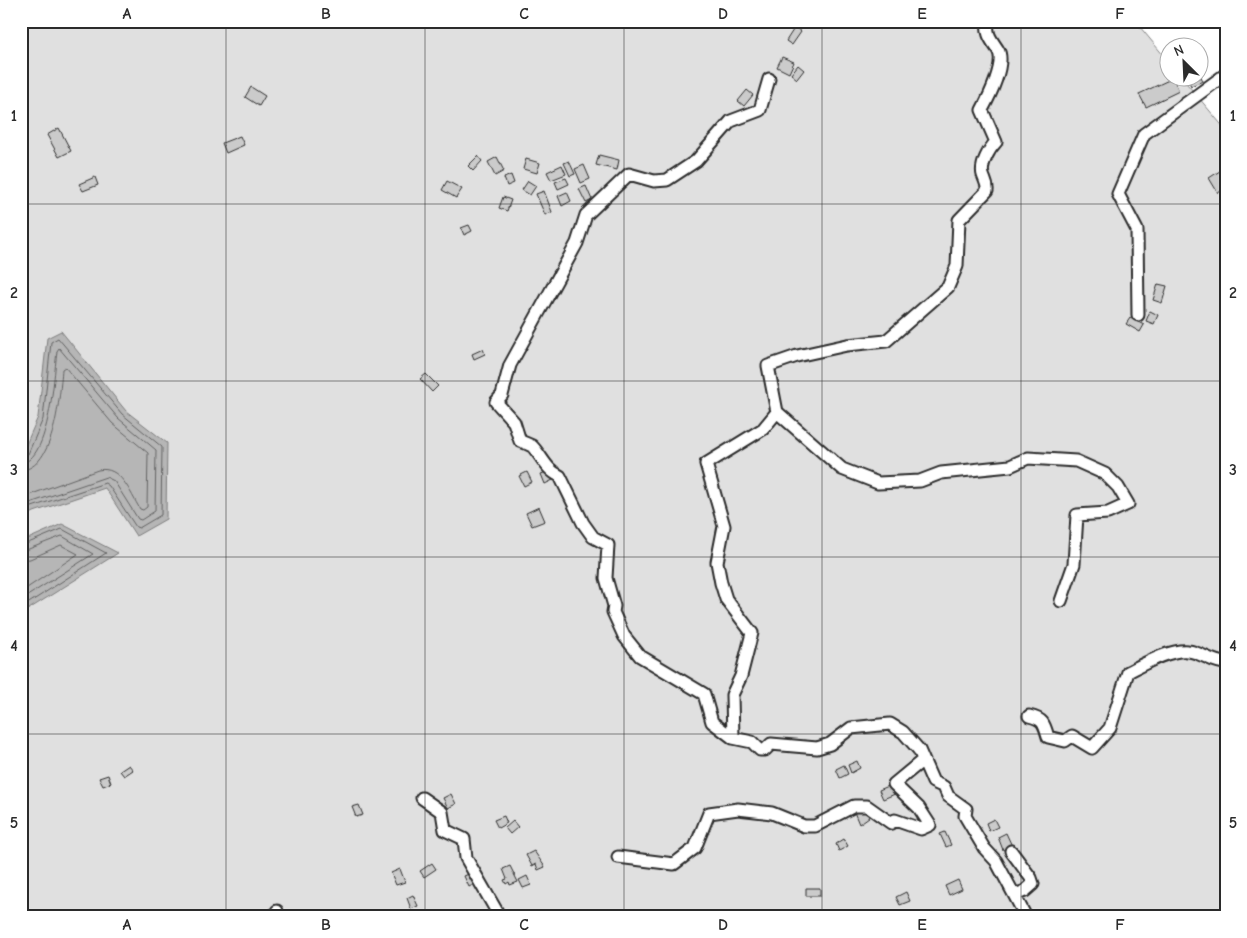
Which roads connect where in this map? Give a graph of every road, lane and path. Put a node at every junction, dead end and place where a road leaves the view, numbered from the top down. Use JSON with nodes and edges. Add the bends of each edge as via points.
{"nodes":[{"id":1,"x":988,"y":21,"type":"edge"},
{"id":2,"x":1226,"y":74,"type":"edge"},
{"id":3,"x":769,"y":79,"type":"dead end"},
{"id":4,"x":1138,"y":315,"type":"dead end"},
{"id":5,"x":777,"y":412,"type":"junction"},
{"id":6,"x":1061,"y":601,"type":"dead end"},
{"id":7,"x":1226,"y":663,"type":"edge"},
{"id":8,"x":1028,"y":716,"type":"dead end"},
{"id":9,"x":733,"y":738,"type":"junction"},
{"id":10,"x":923,"y":760,"type":"junction"},
{"id":11,"x":422,"y":798,"type":"dead end"},
{"id":12,"x":1010,"y":851,"type":"dead end"},
{"id":13,"x":618,"y":857,"type":"dead end"},
{"id":14,"x":1015,"y":895,"type":"junction"},
{"id":15,"x":500,"y":917,"type":"edge"},
{"id":16,"x":1026,"y":917,"type":"edge"}],
"edges":[{"from":1,"to":5,"type":"street","via":[[987,31],[998,50],[1000,61],[992,91],[982,110],[996,142],[989,149],[982,173],[988,185],[987,191],[958,220],[957,266],[948,287],[886,341],[847,345],[768,366]]},
{"from":2,"to":4,"type":"street","via":[[1144,134],[1118,194],[1137,230]]},
{"from":3,"to":9,"type":"street","via":[[760,110],[731,121],[696,161],[667,180],[654,181],[629,174],[586,215],[577,243],[510,366],[502,395],[496,402],[514,422],[520,441],[532,446],[553,473],[560,476],[592,537],[608,545],[606,578],[613,612],[624,636],[640,656],[704,694],[712,722]]},
{"from":5,"to":6,"type":"street","via":[[842,469],[878,483],[1010,466],[1028,458],[1076,461],[1105,474],[1128,504],[1108,513],[1077,515],[1074,564]]},
{"from":5,"to":9,"type":"street","via":[[763,429],[706,464],[724,526],[717,562],[721,583],[726,599],[752,633],[741,676],[732,695]]},
{"from":7,"to":8,"type":"street","via":[[1216,663],[1189,651],[1156,658],[1128,672],[1110,728],[1092,748],[1072,736],[1065,741],[1048,737],[1040,718]]},
{"from":9,"to":10,"type":"street","via":[[752,742],[760,750],[771,744],[817,748],[830,744],[851,728],[890,724],[903,732],[919,750]]},
{"from":10,"to":13,"type":"street","via":[[894,784],[919,808],[930,825],[921,829],[895,820],[891,823],[866,806],[854,806],[816,826],[804,826],[772,813],[738,808],[709,813],[695,848],[674,864]]},
{"from":10,"to":14,"type":"street","via":[[933,782],[944,787],[948,796],[966,810],[966,816],[984,848],[996,861]]},
{"from":11,"to":15,"type":"street","via":[[442,812],[445,830],[464,839],[466,858]]},
{"from":12,"to":14,"type":"street","via":[[1033,884],[1025,892]]},
{"from":14,"to":16,"type":"street"}]}
